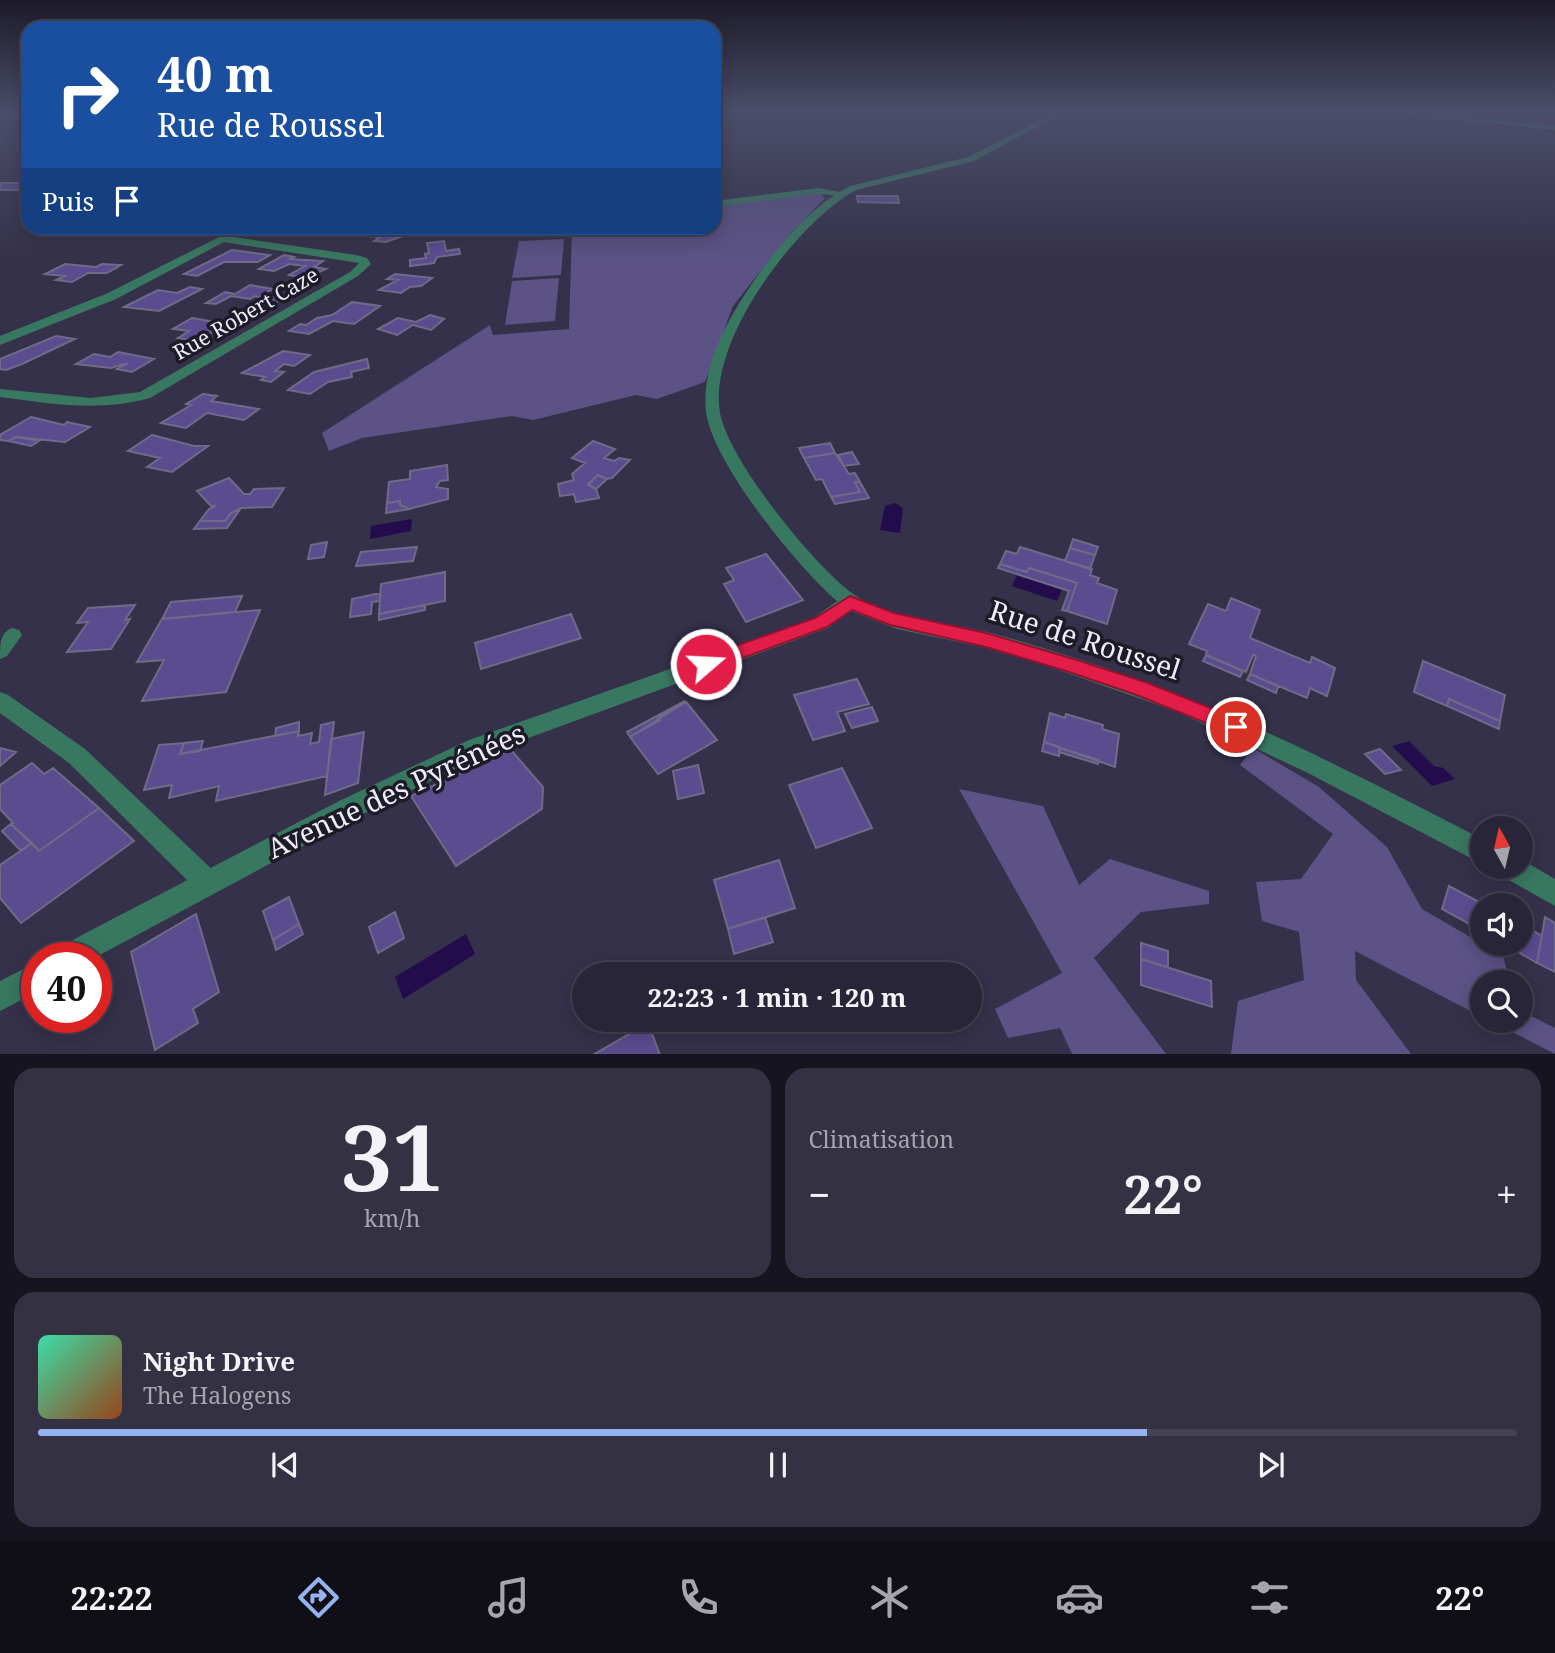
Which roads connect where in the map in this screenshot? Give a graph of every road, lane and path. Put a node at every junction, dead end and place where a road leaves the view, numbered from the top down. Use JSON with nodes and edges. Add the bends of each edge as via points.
{"nodes":[{"id":1,"x":963,"y":161,"type":"edge"},
{"id":2,"x":840,"y":193,"type":"junction"},
{"id":3,"x":721,"y":203,"type":"edge"},
{"id":4,"x":231,"y":235,"type":"edge"},
{"id":5,"x":223,"y":239,"type":"junction"},
{"id":6,"x":0,"y":341,"type":"edge"},
{"id":7,"x":0,"y":393,"type":"edge"},
{"id":8,"x":850,"y":602,"type":"junction"},
{"id":9,"x":0,"y":701,"type":"edge"},
{"id":10,"x":1470,"y":846,"type":"edge"},
{"id":11,"x":1531,"y":879,"type":"edge"},
{"id":12,"x":207,"y":882,"type":"junction"},
{"id":13,"x":1555,"y":893,"type":"edge"},
{"id":14,"x":97,"y":942,"type":"edge"},
{"id":15,"x":21,"y":986,"type":"edge"},
{"id":16,"x":0,"y":998,"type":"edge"}],
"edges":[{"from":1,"to":2,"type":"street"},
{"from":2,"to":3,"type":"street","via":[[819,191]]},
{"from":2,"to":8,"type":"street","name":"Rue de Roussel","via":[[812,217],[740,311],[718,372],[713,412],[741,475],[824,579]]},
{"from":4,"to":5,"type":"street"},
{"from":5,"to":6,"type":"street","via":[[112,296]]},
{"from":5,"to":7,"type":"street","name":"Rue Robert Caze","via":[[356,258],[365,264],[145,395],[98,403]]},
{"from":8,"to":10,"type":"street","name":"Rue de Roussel","via":[[890,618],[1070,665],[1211,715]]},
{"from":8,"to":12,"type":"street","name":"Avenue des Pyrénées","via":[[821,623],[477,747]]},
{"from":9,"to":12,"type":"street","via":[[77,756]]},
{"from":11,"to":13,"type":"street"},
{"from":12,"to":14,"type":"street","name":"Avenue des Pyrénées"},
{"from":15,"to":16,"type":"street"}]}
